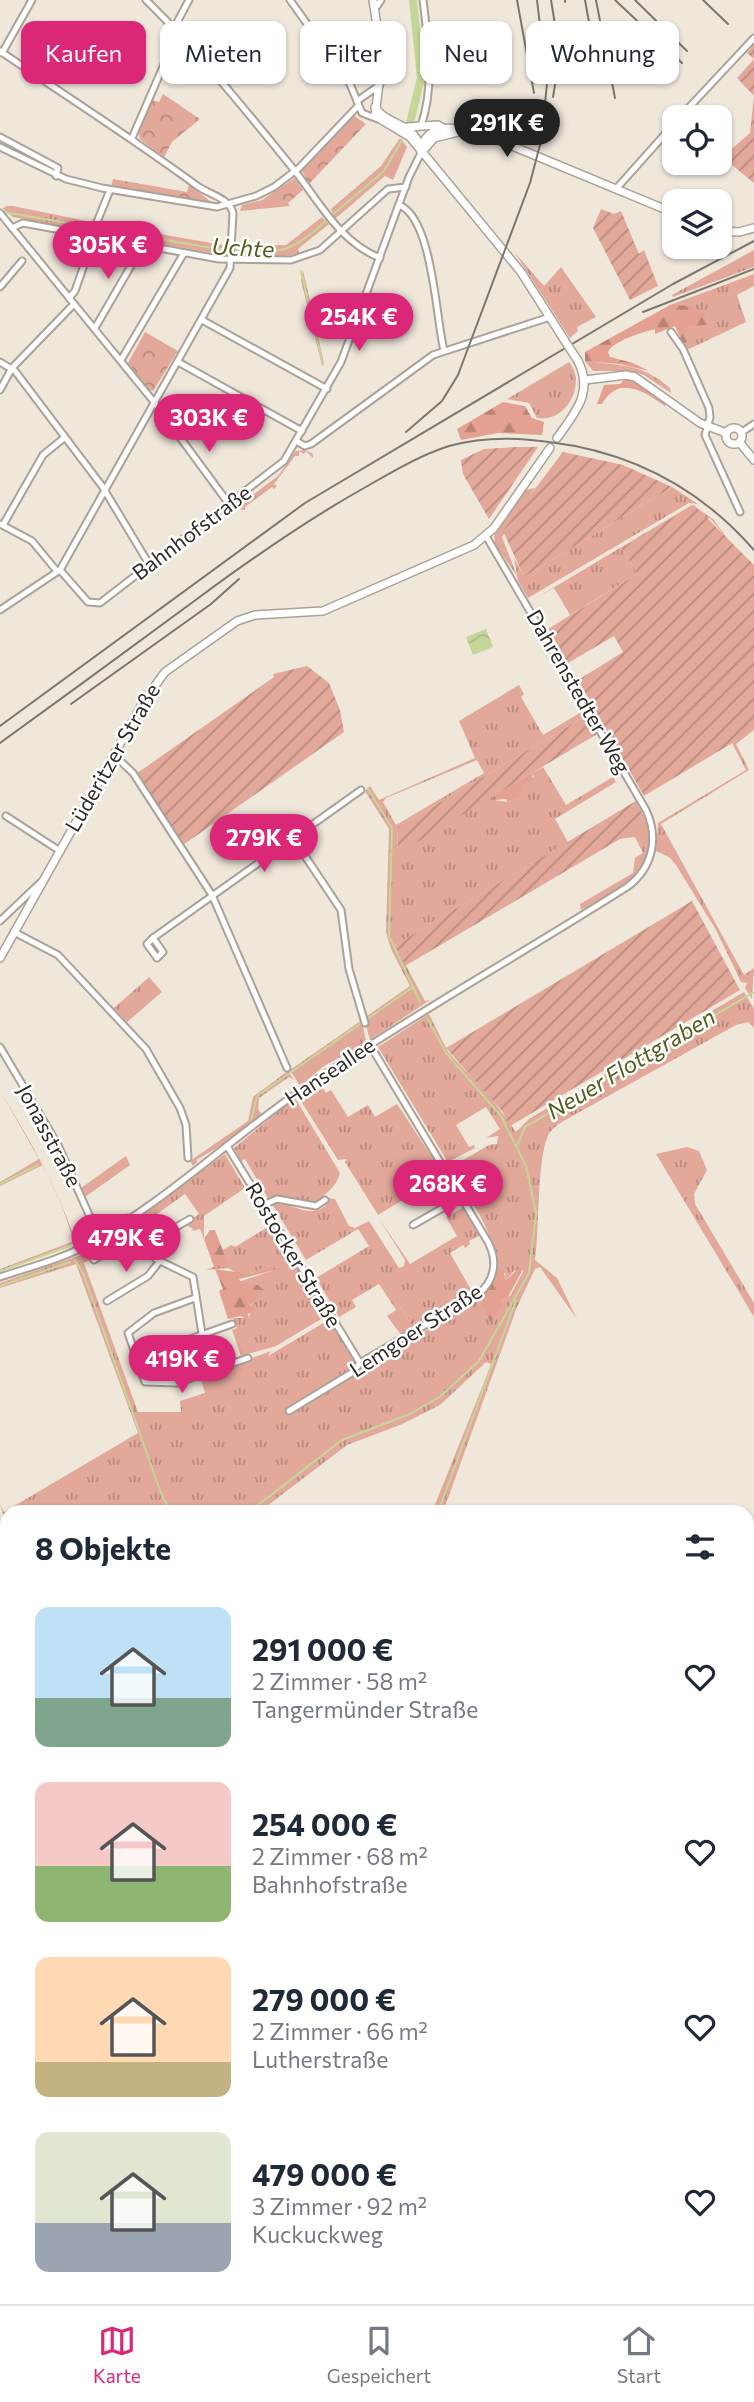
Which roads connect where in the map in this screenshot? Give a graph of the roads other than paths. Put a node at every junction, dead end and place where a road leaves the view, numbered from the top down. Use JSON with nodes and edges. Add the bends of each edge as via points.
{"nodes":[{"id":1,"x":33,"y":0,"type":"edge"},
{"id":2,"x":146,"y":0,"type":"edge"},
{"id":3,"x":189,"y":0,"type":"edge"},
{"id":4,"x":290,"y":0,"type":"edge"},
{"id":5,"x":373,"y":0,"type":"edge"},
{"id":6,"x":381,"y":0,"type":"edge"},
{"id":7,"x":423,"y":0,"type":"edge"},
{"id":8,"x":375,"y":9,"type":"junction"},
{"id":9,"x":167,"y":21,"type":"edge"},
{"id":10,"x":178,"y":21,"type":"edge"},
{"id":11,"x":754,"y":38,"type":"edge"},
{"id":12,"x":1,"y":52,"type":"edge"},
{"id":13,"x":160,"y":74,"type":"edge"},
{"id":14,"x":221,"y":84,"type":"edge"},
{"id":15,"x":380,"y":85,"type":"junction"},
{"id":16,"x":358,"y":104,"type":"junction"},
{"id":17,"x":691,"y":105,"type":"edge"},
{"id":18,"x":378,"y":116,"type":"junction"},
{"id":19,"x":421,"y":126,"type":"junction"},
{"id":20,"x":407,"y":127,"type":"junction"},
{"id":21,"x":442,"y":132,"type":"junction"},
{"id":22,"x":0,"y":137,"type":"edge"},
{"id":23,"x":662,"y":137,"type":"edge"},
{"id":24,"x":132,"y":138,"type":"junction"},
{"id":25,"x":0,"y":147,"type":"edge"},
{"id":26,"x":421,"y":153,"type":"junction"},
{"id":27,"x":295,"y":171,"type":"junction"},
{"id":28,"x":56,"y":176,"type":"junction"},
{"id":29,"x":405,"y":187,"type":"junction"},
{"id":30,"x":616,"y":189,"type":"junction"},
{"id":31,"x":110,"y":190,"type":"junction"},
{"id":32,"x":227,"y":204,"type":"junction"},
{"id":33,"x":400,"y":205,"type":"junction"},
{"id":34,"x":662,"y":208,"type":"edge"},
{"id":35,"x":2,"y":215,"type":"edge"},
{"id":36,"x":97,"y":222,"type":"dead end"},
{"id":37,"x":12,"y":228,"type":"junction"},
{"id":38,"x":754,"y":228,"type":"edge"},
{"id":39,"x":341,"y":231,"type":"junction"},
{"id":40,"x":732,"y":232,"type":"edge"},
{"id":41,"x":94,"y":236,"type":"junction"},
{"id":42,"x":143,"y":245,"type":"junction"},
{"id":43,"x":184,"y":253,"type":"junction"},
{"id":44,"x":232,"y":258,"type":"junction"},
{"id":45,"x":380,"y":258,"type":"junction"},
{"id":46,"x":22,"y":261,"type":"dead end"},
{"id":47,"x":0,"y":287,"type":"edge"},
{"id":48,"x":69,"y":298,"type":"junction"},
{"id":49,"x":74,"y":304,"type":"junction"},
{"id":50,"x":550,"y":317,"type":"junction"},
{"id":51,"x":202,"y":320,"type":"junction"},
{"id":52,"x":95,"y":328,"type":"junction"},
{"id":53,"x":671,"y":332,"type":"dead end"},
{"id":54,"x":444,"y":351,"type":"junction"},
{"id":55,"x":121,"y":360,"type":"junction"},
{"id":56,"x":0,"y":362,"type":"edge"},
{"id":57,"x":178,"y":362,"type":"junction"},
{"id":58,"x":12,"y":368,"type":"junction"},
{"id":59,"x":584,"y":380,"type":"junction"},
{"id":60,"x":327,"y":389,"type":"junction"},
{"id":61,"x":0,"y":390,"type":"edge"},
{"id":62,"x":155,"y":402,"type":"junction"},
{"id":63,"x":754,"y":424,"type":"edge"},
{"id":64,"x":707,"y":426,"type":"junction"},
{"id":65,"x":302,"y":431,"type":"junction"},
{"id":66,"x":742,"y":432,"type":"junction"},
{"id":67,"x":726,"y":433,"type":"junction"},
{"id":68,"x":64,"y":438,"type":"junction"},
{"id":69,"x":557,"y":438,"type":"dead end"},
{"id":70,"x":296,"y":441,"type":"junction"},
{"id":71,"x":740,"y":443,"type":"junction"},
{"id":72,"x":550,"y":449,"type":"dead end"},
{"id":73,"x":754,"y":460,"type":"edge"},
{"id":74,"x":105,"y":490,"type":"junction"},
{"id":75,"x":229,"y":504,"type":"junction"},
{"id":76,"x":740,"y":512,"type":"dead end"},
{"id":77,"x":1,"y":525,"type":"edge"},
{"id":78,"x":486,"y":536,"type":"junction"},
{"id":79,"x":149,"y":564,"type":"junction"},
{"id":80,"x":58,"y":570,"type":"junction"},
{"id":81,"x":0,"y":609,"type":"edge"},
{"id":82,"x":114,"y":755,"type":"junction"},
{"id":83,"x":361,"y":790,"type":"dead end"},
{"id":84,"x":6,"y":816,"type":"dead end"},
{"id":85,"x":293,"y":838,"type":"junction"},
{"id":86,"x":60,"y":851,"type":"junction"},
{"id":87,"x":651,"y":854,"type":"joint"},
{"id":88,"x":44,"y":879,"type":"junction"},
{"id":89,"x":212,"y":895,"type":"junction"},
{"id":90,"x":22,"y":919,"type":"junction"},
{"id":91,"x":15,"y":932,"type":"junction"},
{"id":92,"x":153,"y":938,"type":"dead end"},
{"id":93,"x":0,"y":958,"type":"edge"},
{"id":94,"x":364,"y":1021,"type":"dead end"},
{"id":95,"x":370,"y":1045,"type":"junction"},
{"id":96,"x":0,"y":1047,"type":"edge"},
{"id":97,"x":287,"y":1068,"type":"dead end"},
{"id":98,"x":227,"y":1146,"type":"junction"},
{"id":99,"x":188,"y":1158,"type":"dead end"},
{"id":100,"x":456,"y":1189,"type":"junction"},
{"id":101,"x":325,"y":1200,"type":"dead end"},
{"id":102,"x":263,"y":1205,"type":"junction"},
{"id":103,"x":128,"y":1218,"type":"junction"},
{"id":104,"x":190,"y":1219,"type":"dead end"},
{"id":105,"x":413,"y":1225,"type":"dead end"},
{"id":106,"x":94,"y":1226,"type":"dead end"},
{"id":107,"x":137,"y":1230,"type":"junction"},
{"id":108,"x":146,"y":1245,"type":"junction"},
{"id":109,"x":94,"y":1260,"type":"dead end"},
{"id":110,"x":159,"y":1262,"type":"junction"},
{"id":111,"x":0,"y":1278,"type":"edge"},
{"id":112,"x":195,"y":1298,"type":"junction"},
{"id":113,"x":107,"y":1301,"type":"dead end"},
{"id":114,"x":232,"y":1324,"type":"dead end"},
{"id":115,"x":203,"y":1335,"type":"junction"},
{"id":116,"x":137,"y":1358,"type":"junction"},
{"id":117,"x":248,"y":1358,"type":"dead end"},
{"id":118,"x":360,"y":1363,"type":"junction"},
{"id":119,"x":213,"y":1370,"type":"junction"},
{"id":120,"x":289,"y":1411,"type":"dead end"}],
"edges":[{"from":1,"to":12,"type":"street"},
{"from":2,"to":9,"type":"street"},
{"from":3,"to":10,"type":"street"},
{"from":4,"to":16,"type":"street","via":[[349,83]]},
{"from":5,"to":8,"type":"main road"},
{"from":6,"to":8,"type":"street"},
{"from":7,"to":19,"type":"street","via":[[430,61]]},
{"from":8,"to":15,"type":"main road","via":[[382,58]]},
{"from":11,"to":17,"type":"street"},
{"from":12,"to":24,"type":"street"},
{"from":13,"to":24,"type":"street"},
{"from":14,"to":27,"type":"street"},
{"from":15,"to":16,"type":"street"},
{"from":15,"to":18,"type":"main road","via":[[374,104]]},
{"from":16,"to":18,"type":"street","via":[[365,113]]},
{"from":16,"to":27,"type":"street"},
{"from":18,"to":20,"type":"main road"},
{"from":18,"to":26,"type":"main road","via":[[405,132]]},
{"from":19,"to":20,"type":"main road"},
{"from":19,"to":21,"type":"main road","via":[[440,125]]},
{"from":20,"to":26,"type":"main road","via":[[417,138]]},
{"from":21,"to":26,"type":"main road","via":[[426,137]]},
{"from":21,"to":30,"type":"main road","via":[[474,132]]},
{"from":22,"to":28,"type":"street","via":[[58,168]]},
{"from":23,"to":30,"type":"street"},
{"from":24,"to":32,"type":"street"},
{"from":25,"to":28,"type":"street"},
{"from":26,"to":29,"type":"street","name":"Bahnhofstraße"},
{"from":26,"to":50,"type":"main road","via":[[516,265]]},
{"from":27,"to":32,"type":"street","via":[[262,194]]},
{"from":27,"to":39,"type":"street"},
{"from":28,"to":31,"type":"street"},
{"from":29,"to":33,"type":"street","name":"Bahnhofstraße"},
{"from":29,"to":39,"type":"street","via":[[388,189]]},
{"from":30,"to":34,"type":"main road"},
{"from":31,"to":32,"type":"street","via":[[213,206]]},
{"from":31,"to":36,"type":"street"},
{"from":32,"to":44,"type":"street","via":[[233,210]]},
{"from":33,"to":45,"type":"street","name":"Bahnhofstraße"},
{"from":33,"to":54,"type":"street","via":[[407,208],[434,275]]},
{"from":35,"to":37,"type":"street"},
{"from":37,"to":41,"type":"street","via":[[23,223]]},
{"from":37,"to":48,"type":"street"},
{"from":38,"to":40,"type":"main road"},
{"from":39,"to":44,"type":"street","via":[[320,250],[301,258]]},
{"from":39,"to":45,"type":"street"},
{"from":41,"to":42,"type":"street"},
{"from":41,"to":48,"type":"street"},
{"from":42,"to":43,"type":"street"},
{"from":42,"to":52,"type":"street"},
{"from":43,"to":44,"type":"street"},
{"from":43,"to":55,"type":"street"},
{"from":44,"to":51,"type":"street"},
{"from":45,"to":60,"type":"street","name":"Bahnhofstraße"},
{"from":46,"to":47,"type":"street"},
{"from":48,"to":49,"type":"street"},
{"from":49,"to":52,"type":"street"},
{"from":49,"to":58,"type":"street"},
{"from":50,"to":54,"type":"street"},
{"from":50,"to":59,"type":"main road","bridge":true,"via":[[578,361]]},
{"from":51,"to":57,"type":"street"},
{"from":51,"to":60,"type":"street"},
{"from":52,"to":55,"type":"street"},
{"from":53,"to":64,"type":"street","via":[[709,408]]},
{"from":54,"to":70,"type":"street","via":[[312,444]]},
{"from":55,"to":62,"type":"street"},
{"from":56,"to":58,"type":"street"},
{"from":57,"to":62,"type":"street"},
{"from":57,"to":65,"type":"street"},
{"from":58,"to":61,"type":"street"},
{"from":58,"to":68,"type":"street"},
{"from":59,"to":64,"type":"main road","via":[[635,377]]},
{"from":59,"to":69,"type":"main road","via":[[583,399]]},
{"from":60,"to":65,"type":"street","name":"Bahnhofstraße"},
{"from":62,"to":74,"type":"street"},
{"from":62,"to":75,"type":"street"},
{"from":63,"to":66,"type":"street"},
{"from":64,"to":67,"type":"main road"},
{"from":64,"to":76,"type":"street","via":[[705,435]]},
{"from":65,"to":70,"type":"street","name":"Bahnhofstraße"},
{"from":66,"to":67,"type":"main road","via":[[734,428]]},
{"from":66,"to":71,"type":"main road"},
{"from":67,"to":71,"type":"main road","via":[[728,442]]},
{"from":68,"to":74,"type":"street"},
{"from":68,"to":77,"type":"street","via":[[43,455]]},
{"from":70,"to":75,"type":"street","name":"Bahnhofstraße","via":[[278,467]]},
{"from":71,"to":73,"type":"main road"},
{"from":72,"to":78,"type":"main road","name":"Lüderitzer Straße"},
{"from":74,"to":79,"type":"street"},
{"from":74,"to":80,"type":"street"},
{"from":75,"to":79,"type":"street","name":"Bahnhofstraße"},
{"from":77,"to":80,"type":"street","via":[[32,541]]},
{"from":78,"to":82,"type":"main road","name":"Lüderitzer Straße","via":[[451,557],[323,611],[255,615],[233,623],[159,677]]},
{"from":78,"to":87,"type":"street","name":"Dahrenstedter Weg","via":[[646,810],[653,832]]},
{"from":79,"to":80,"type":"street","name":"Bahnhofstraße","via":[[94,604]]},
{"from":80,"to":81,"type":"street"},
{"from":82,"to":86,"type":"main road","name":"Lüderitzer Straße"},
{"from":82,"to":89,"type":"street","via":[[129,766]]},
{"from":83,"to":85,"type":"street"},
{"from":84,"to":86,"type":"street"},
{"from":85,"to":89,"type":"street"},
{"from":85,"to":94,"type":"street","via":[[341,910],[349,969]]},
{"from":86,"to":88,"type":"main road","name":"Lüderitzer Straße"},
{"from":87,"to":95,"type":"street","name":"Hanseallee","via":[[641,874],[627,887]]},
{"from":88,"to":90,"type":"main road","name":"Lüderitzer Straße"},
{"from":88,"to":90,"type":"street","via":[[0,921],[14,916]]},
{"from":89,"to":92,"type":"street"},
{"from":89,"to":97,"type":"street"},
{"from":90,"to":91,"type":"main road","name":"Lüderitzer Straße"},
{"from":91,"to":93,"type":"main road","name":"Lüderitzer Straße"},
{"from":91,"to":99,"type":"street","via":[[58,955],[146,1049],[180,1108]]},
{"from":95,"to":98,"type":"street","name":"Hanseallee"},
{"from":95,"to":100,"type":"street","name":"Lemgoer Straße"},
{"from":96,"to":106,"type":"street","name":"Jonasstraße","via":[[58,1145]]},
{"from":98,"to":102,"type":"street","name":"Rostocker Straße"},
{"from":98,"to":103,"type":"street","name":"Hanseallee"},
{"from":100,"to":105,"type":"street","via":[[451,1194],[453,1202]]},
{"from":100,"to":118,"type":"street","name":"Lemgoer Straße","via":[[492,1251],[490,1281],[470,1299]]},
{"from":101,"to":102,"type":"street","via":[[312,1207],[277,1199]]},
{"from":102,"to":118,"type":"street","name":"Rostocker Straße"},
{"from":103,"to":107,"type":"street"},
{"from":103,"to":111,"type":"street","name":"Hanseallee","via":[[78,1250]]},
{"from":104,"to":108,"type":"street"},
{"from":107,"to":108,"type":"street"},
{"from":107,"to":109,"type":"street"},
{"from":108,"to":110,"type":"street"},
{"from":110,"to":112,"type":"street","via":[[191,1275]]},
{"from":110,"to":113,"type":"street","via":[[148,1276]]},
{"from":112,"to":115,"type":"street"},
{"from":112,"to":116,"type":"street","via":[[154,1313],[128,1335]]},
{"from":114,"to":115,"type":"street"},
{"from":115,"to":116,"type":"street"},
{"from":115,"to":119,"type":"street"},
{"from":116,"to":119,"type":"street","via":[[147,1384],[177,1383]]},
{"from":117,"to":119,"type":"street"},
{"from":118,"to":120,"type":"street","name":"Lemgoer Straße","via":[[354,1372]]}]}
